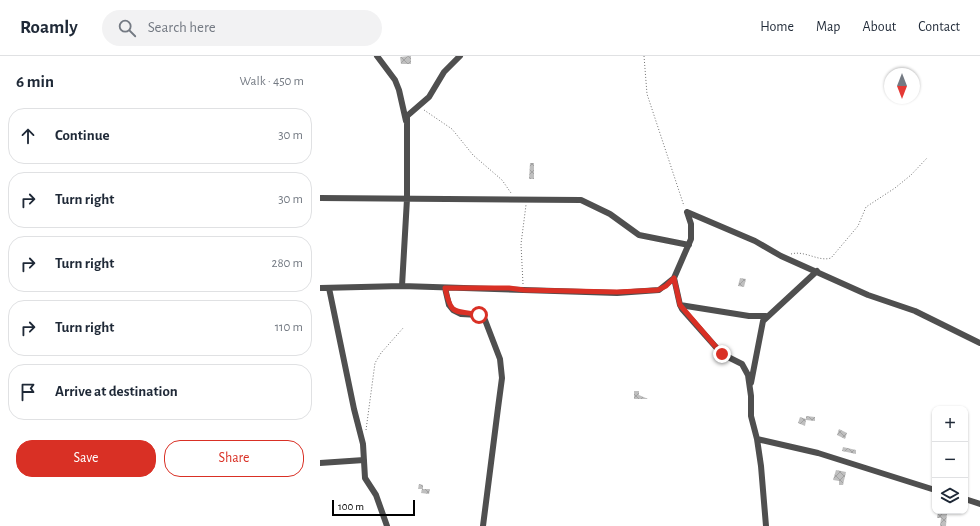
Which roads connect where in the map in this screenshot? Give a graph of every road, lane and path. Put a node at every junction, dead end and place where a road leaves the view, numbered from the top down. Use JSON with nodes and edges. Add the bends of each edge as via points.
{"nodes":[{"id":1,"x":377,"y":56,"type":"edge"},
{"id":2,"x":460,"y":56,"type":"edge"},
{"id":3,"x":644,"y":56,"type":"edge"},
{"id":4,"x":419,"y":106,"type":"junction"},
{"id":5,"x":406,"y":123,"type":"junction"},
{"id":6,"x":927,"y":158,"type":"dead end"},
{"id":7,"x":320,"y":198,"type":"edge"},
{"id":8,"x":407,"y":199,"type":"junction"},
{"id":9,"x":515,"y":200,"type":"junction"},
{"id":10,"x":526,"y":200,"type":"junction"},
{"id":11,"x":687,"y":212,"type":"junction"},
{"id":12,"x":688,"y":244,"type":"junction"},
{"id":13,"x":781,"y":256,"type":"junction"},
{"id":14,"x":817,"y":271,"type":"junction"},
{"id":15,"x":674,"y":278,"type":"junction"},
{"id":16,"x":402,"y":286,"type":"junction"},
{"id":17,"x":320,"y":288,"type":"edge"},
{"id":18,"x":329,"y":288,"type":"junction"},
{"id":19,"x":445,"y":288,"type":"junction"},
{"id":20,"x":524,"y":290,"type":"junction"},
{"id":21,"x":680,"y":305,"type":"junction"},
{"id":22,"x":766,"y":316,"type":"junction"},
{"id":23,"x":404,"y":326,"type":"dead end"},
{"id":24,"x":980,"y":343,"type":"edge"},
{"id":25,"x":750,"y":385,"type":"junction"},
{"id":26,"x":366,"y":432,"type":"dead end"},
{"id":27,"x":757,"y":439,"type":"junction"},
{"id":28,"x":364,"y":460,"type":"junction"},
{"id":29,"x":320,"y":463,"type":"edge"},
{"id":30,"x":932,"y":489,"type":"edge"},
{"id":31,"x":968,"y":500,"type":"edge"},
{"id":32,"x":980,"y":504,"type":"edge"},
{"id":33,"x":387,"y":526,"type":"edge"},
{"id":34,"x":483,"y":526,"type":"edge"},
{"id":35,"x":766,"y":526,"type":"edge"}],
"edges":[{"from":1,"to":5,"type":"street","via":[[390,71],[399,90]]},
{"from":2,"to":4,"type":"street","via":[[444,72],[431,94]]},
{"from":3,"to":11,"type":"path","via":[[647,94],[681,201]]},
{"from":4,"to":5,"type":"street","via":[[409,113]]},
{"from":4,"to":9,"type":"path","via":[[452,129],[473,155],[502,180]]},
{"from":5,"to":8,"type":"street"},
{"from":6,"to":13,"type":"path","via":[[895,188],[866,207],[858,226],[831,258],[826,260],[800,252]]},
{"from":7,"to":8,"type":"street"},
{"from":8,"to":9,"type":"street"},
{"from":8,"to":16,"type":"street"},
{"from":9,"to":10,"type":"street"},
{"from":10,"to":12,"type":"street","via":[[581,200],[610,214],[639,235]]},
{"from":10,"to":20,"type":"path","via":[[521,244]]},
{"from":11,"to":12,"type":"street","via":[[692,232]]},
{"from":11,"to":13,"type":"street","via":[[755,241]]},
{"from":12,"to":15,"type":"street"},
{"from":13,"to":14,"type":"street"},
{"from":14,"to":22,"type":"street","via":[[794,294]]},
{"from":14,"to":24,"type":"street","via":[[868,295],[915,311]]},
{"from":15,"to":20,"type":"street","via":[[658,290]]},
{"from":15,"to":21,"type":"street"},
{"from":16,"to":18,"type":"street"},
{"from":16,"to":19,"type":"street"},
{"from":17,"to":18,"type":"street"},
{"from":18,"to":28,"type":"street","via":[[363,444]]},
{"from":19,"to":20,"type":"street"},
{"from":19,"to":34,"type":"street","via":[[449,305],[453,310],[461,314],[479,315],[485,320],[500,358],[502,378]]},
{"from":21,"to":22,"type":"street","via":[[749,316]]},
{"from":21,"to":25,"type":"street","via":[[722,354],[742,364],[748,374]]},
{"from":22,"to":25,"type":"street","via":[[761,328]]},
{"from":23,"to":26,"type":"path","via":[[375,363]]},
{"from":25,"to":27,"type":"street","via":[[751,416]]},
{"from":27,"to":30,"type":"street","via":[[818,453]]},
{"from":27,"to":35,"type":"street"},
{"from":28,"to":29,"type":"street"},
{"from":28,"to":33,"type":"street","via":[[365,478],[376,495]]},
{"from":31,"to":32,"type":"street"}]}
